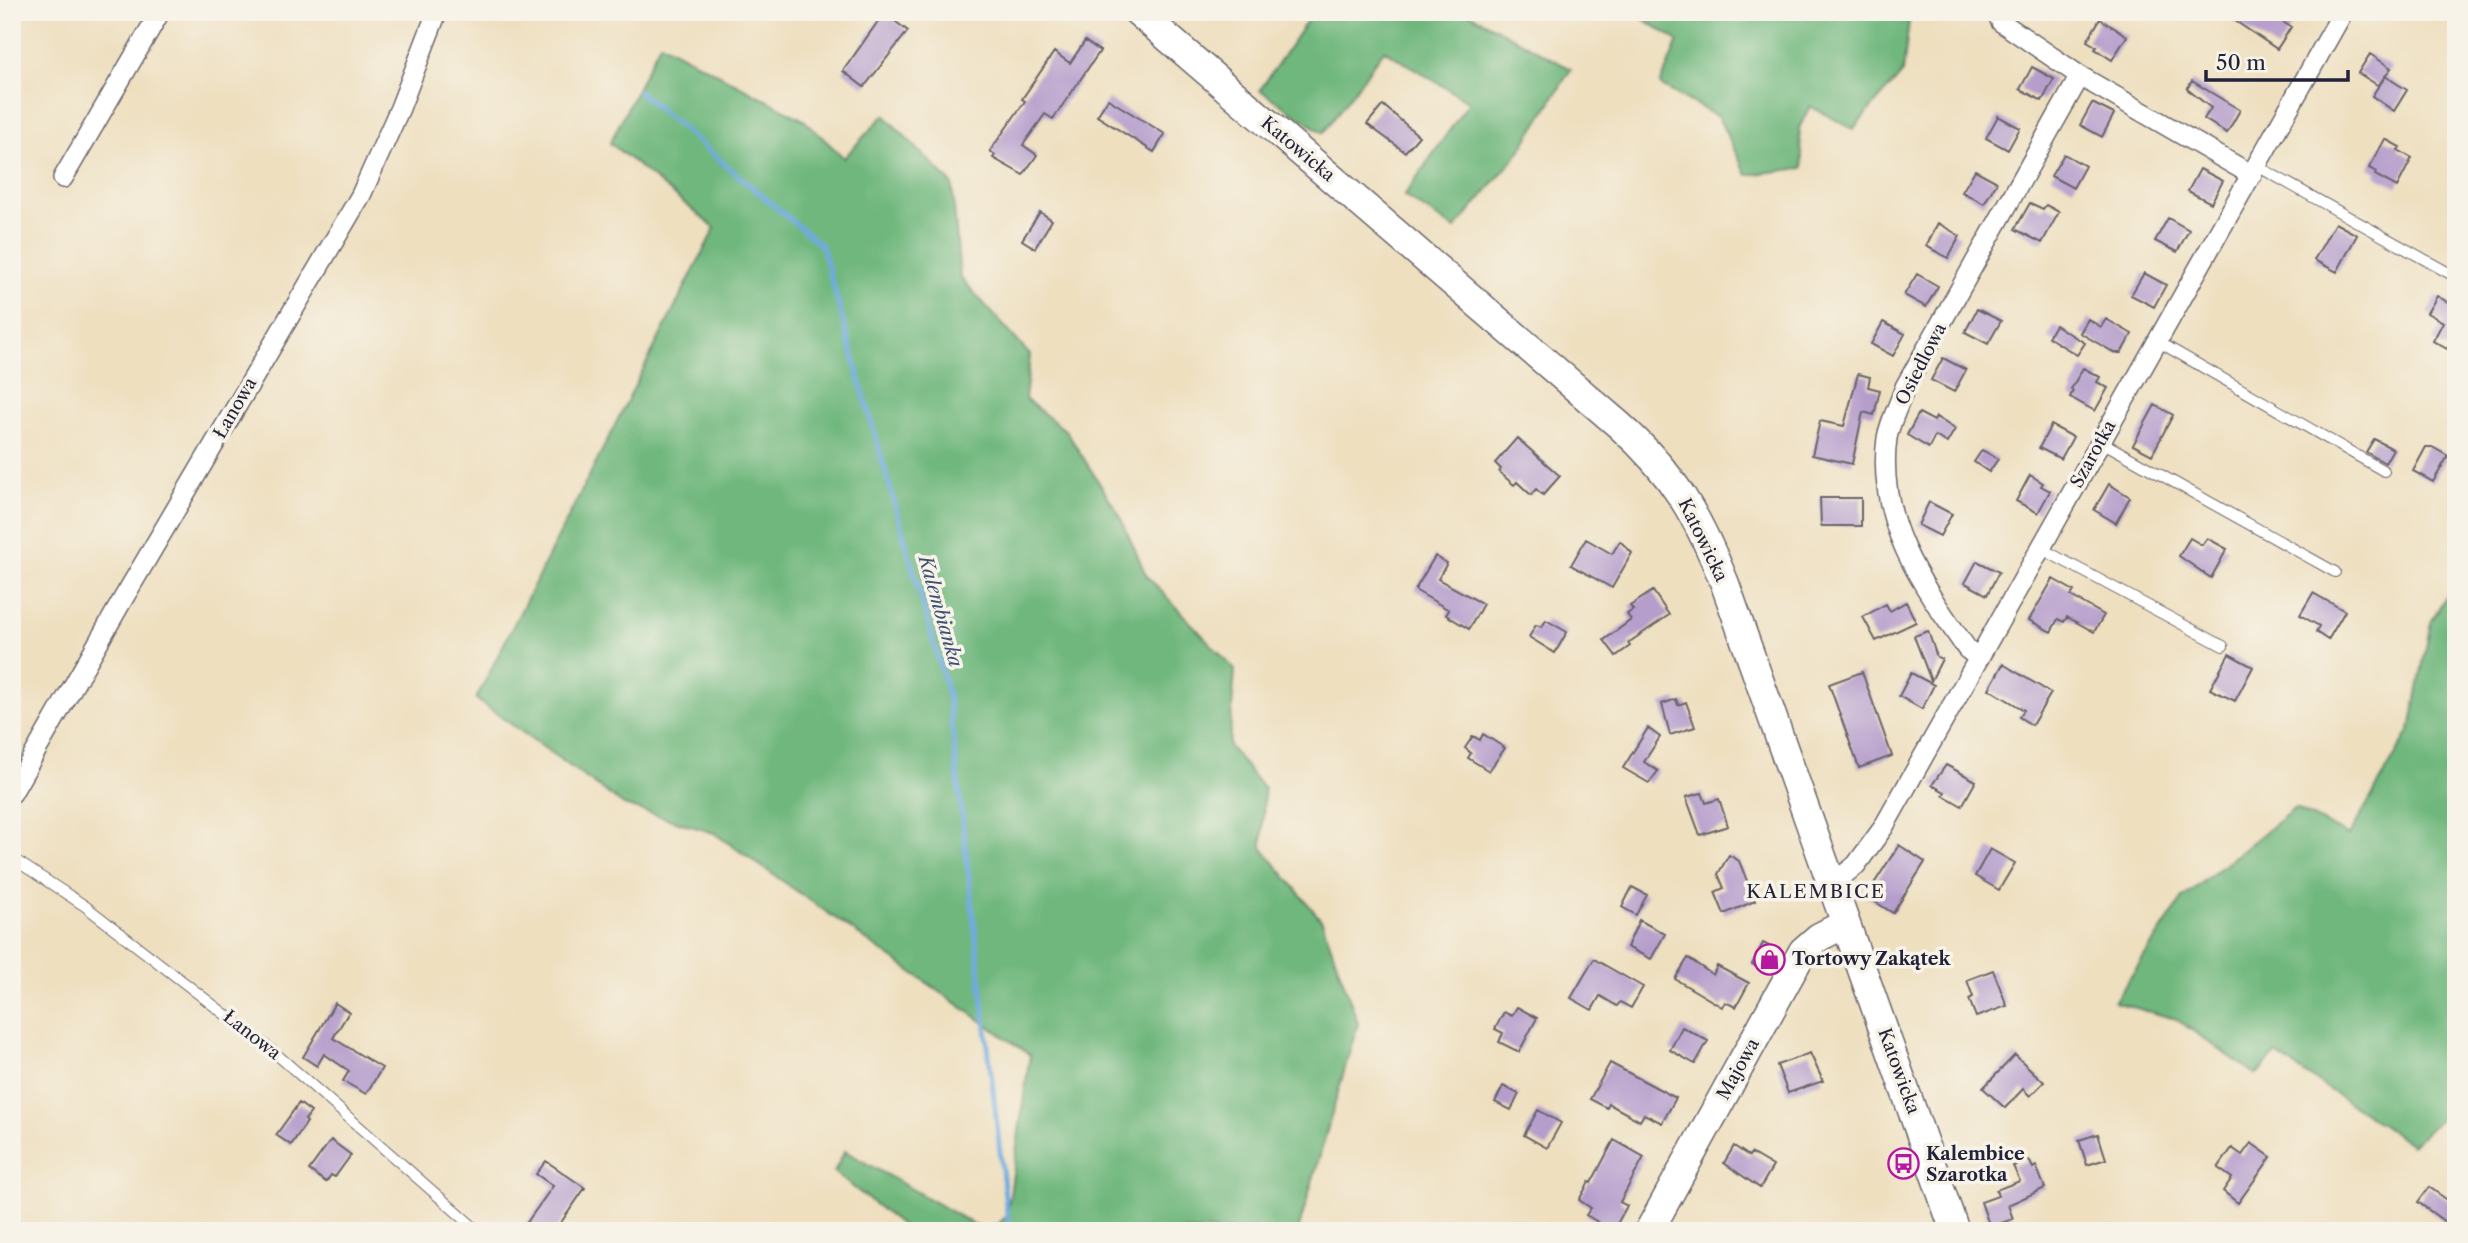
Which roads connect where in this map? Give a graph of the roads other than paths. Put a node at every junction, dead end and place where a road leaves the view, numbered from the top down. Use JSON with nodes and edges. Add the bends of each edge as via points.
{"nodes":[{"id":1,"x":160,"y":12,"type":"edge"},
{"id":2,"x":437,"y":12,"type":"edge"},
{"id":3,"x":1138,"y":12,"type":"edge"},
{"id":4,"x":1997,"y":12,"type":"edge"},
{"id":5,"x":2343,"y":12,"type":"edge"},
{"id":6,"x":2080,"y":76,"type":"junction"},
{"id":7,"x":2254,"y":171,"type":"junction"},
{"id":8,"x":63,"y":178,"type":"dead end"},
{"id":9,"x":2456,"y":277,"type":"edge"},
{"id":10,"x":2157,"y":341,"type":"junction"},
{"id":11,"x":2100,"y":441,"type":"junction"},
{"id":12,"x":2384,"y":471,"type":"dead end"},
{"id":13,"x":2042,"y":549,"type":"junction"},
{"id":14,"x":2335,"y":572,"type":"dead end"},
{"id":15,"x":2223,"y":646,"type":"dead end"},
{"id":16,"x":1979,"y":658,"type":"junction"},
{"id":17,"x":12,"y":793,"type":"edge"},
{"id":18,"x":12,"y":858,"type":"edge"},
{"id":19,"x":1831,"y":885,"type":"junction"},
{"id":20,"x":1845,"y":924,"type":"junction"},
{"id":21,"x":478,"y":1231,"type":"edge"},
{"id":22,"x":1649,"y":1231,"type":"edge"},
{"id":23,"x":1955,"y":1231,"type":"edge"}],
"edges":[{"from":1,"to":8,"type":"street"},
{"from":2,"to":17,"type":"street","name":"Łanowa","via":[[361,195]]},
{"from":3,"to":19,"type":"main road","name":"Katowicka","via":[[1619,425],[1666,472],[1705,535],[1725,584]]},
{"from":4,"to":6,"type":"street","via":[[2001,22]]},
{"from":5,"to":7,"type":"street","name":"Szarotka"},
{"from":6,"to":7,"type":"street"},
{"from":6,"to":16,"type":"street","name":"Osiedlowa","via":[[1905,387],[1887,436],[1887,486],[1894,520],[1914,571],[1967,649]]},
{"from":7,"to":9,"type":"lane"},
{"from":7,"to":10,"type":"street","name":"Szarotka"},
{"from":10,"to":11,"type":"street","name":"Szarotka"},
{"from":10,"to":12,"type":"lane"},
{"from":11,"to":13,"type":"street","name":"Szarotka"},
{"from":11,"to":14,"type":"lane"},
{"from":13,"to":15,"type":"lane"},
{"from":13,"to":16,"type":"street","name":"Szarotka"},
{"from":16,"to":19,"type":"street","name":"Szarotka","via":[[1883,828],[1856,865]]},
{"from":18,"to":21,"type":"lane","name":"Łanowa","via":[[85,906],[275,1053]]},
{"from":19,"to":20,"type":"main road","name":"Katowicka"},
{"from":20,"to":22,"type":"main road","name":"Majowa","via":[[1803,951]]},
{"from":20,"to":23,"type":"main road","name":"Katowicka"}]}
